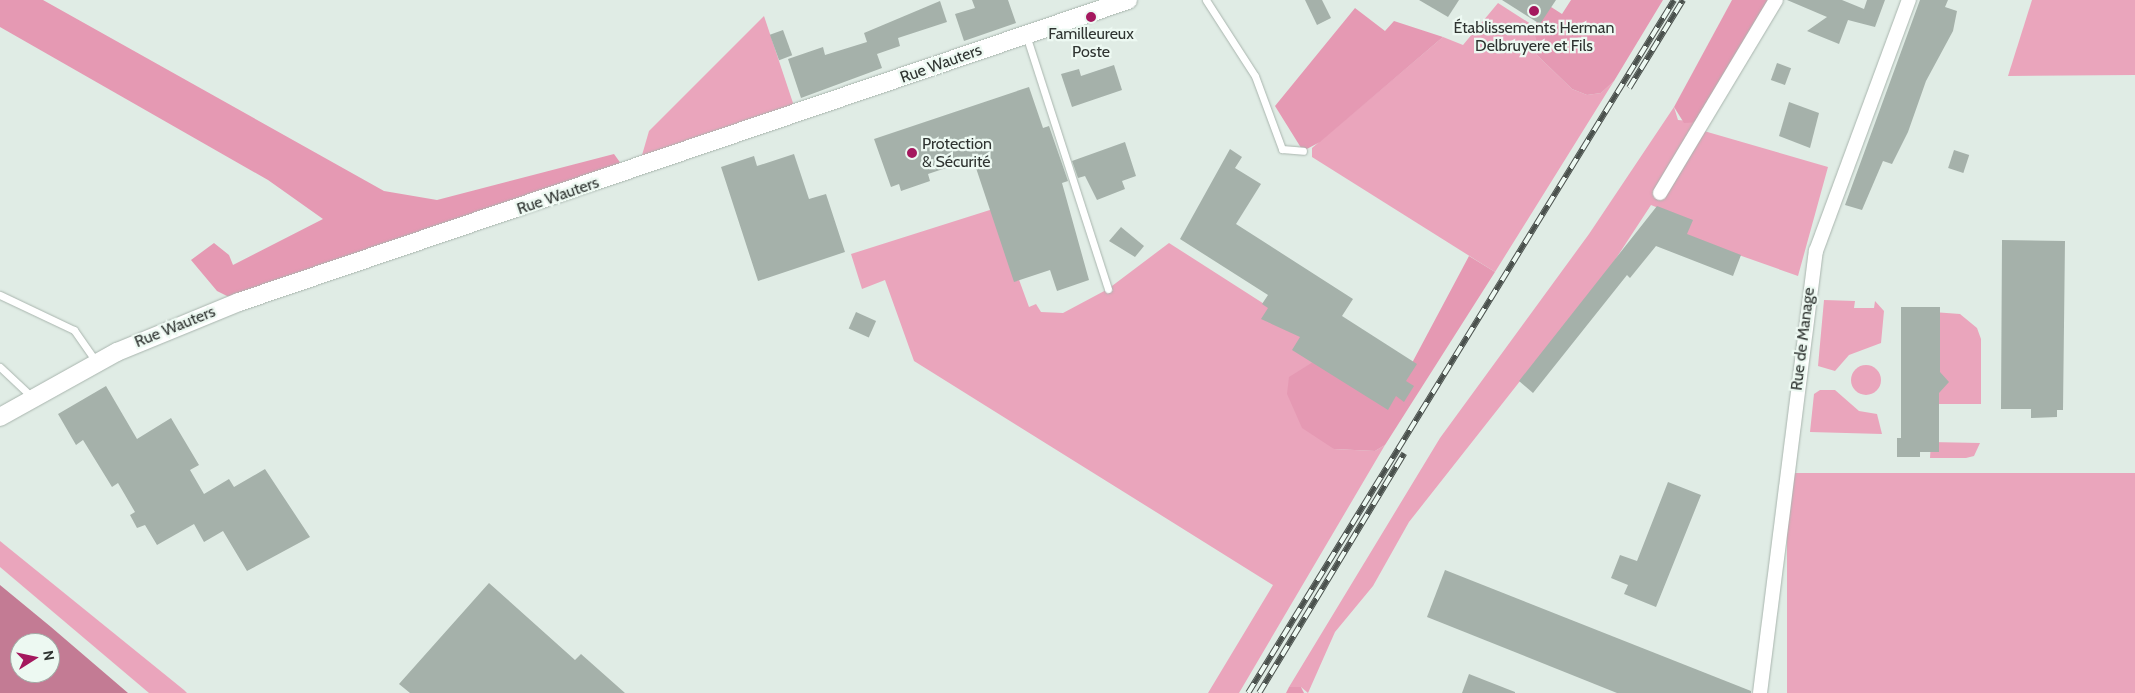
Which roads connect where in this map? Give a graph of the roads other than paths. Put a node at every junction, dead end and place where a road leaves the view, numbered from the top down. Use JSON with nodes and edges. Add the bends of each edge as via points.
{"nodes":[{"id":1,"x":1128,"y":0,"type":"edge"},
{"id":2,"x":1206,"y":0,"type":"edge"},
{"id":3,"x":1776,"y":0,"type":"edge"},
{"id":4,"x":1909,"y":0,"type":"edge"},
{"id":5,"x":1026,"y":35,"type":"junction"},
{"id":6,"x":1302,"y":151,"type":"dead end"},
{"id":7,"x":1660,"y":193,"type":"dead end"},
{"id":8,"x":1108,"y":289,"type":"dead end"},
{"id":9,"x":0,"y":295,"type":"edge"},
{"id":10,"x":96,"y":363,"type":"junction"},
{"id":11,"x":0,"y":367,"type":"edge"},
{"id":12,"x":33,"y":399,"type":"junction"},
{"id":13,"x":0,"y":417,"type":"edge"},
{"id":14,"x":1760,"y":693,"type":"edge"}],
"edges":[{"from":1,"to":5,"type":"street","name":"Rue Wauters"},
{"from":2,"to":6,"type":"lane","via":[[1255,76],[1282,148]]},
{"from":3,"to":7,"type":"street"},
{"from":4,"to":14,"type":"street","name":"Rue de Manage","via":[[1816,251]]},
{"from":5,"to":8,"type":"lane"},
{"from":5,"to":10,"type":"street","name":"Rue Wauters","via":[[239,302],[147,338]]},
{"from":9,"to":10,"type":"lane","via":[[74,330]]},
{"from":10,"to":12,"type":"street","name":"Rue Wauters"},
{"from":11,"to":12,"type":"lane"},
{"from":12,"to":13,"type":"street","name":"Rue Wauters"}]}
